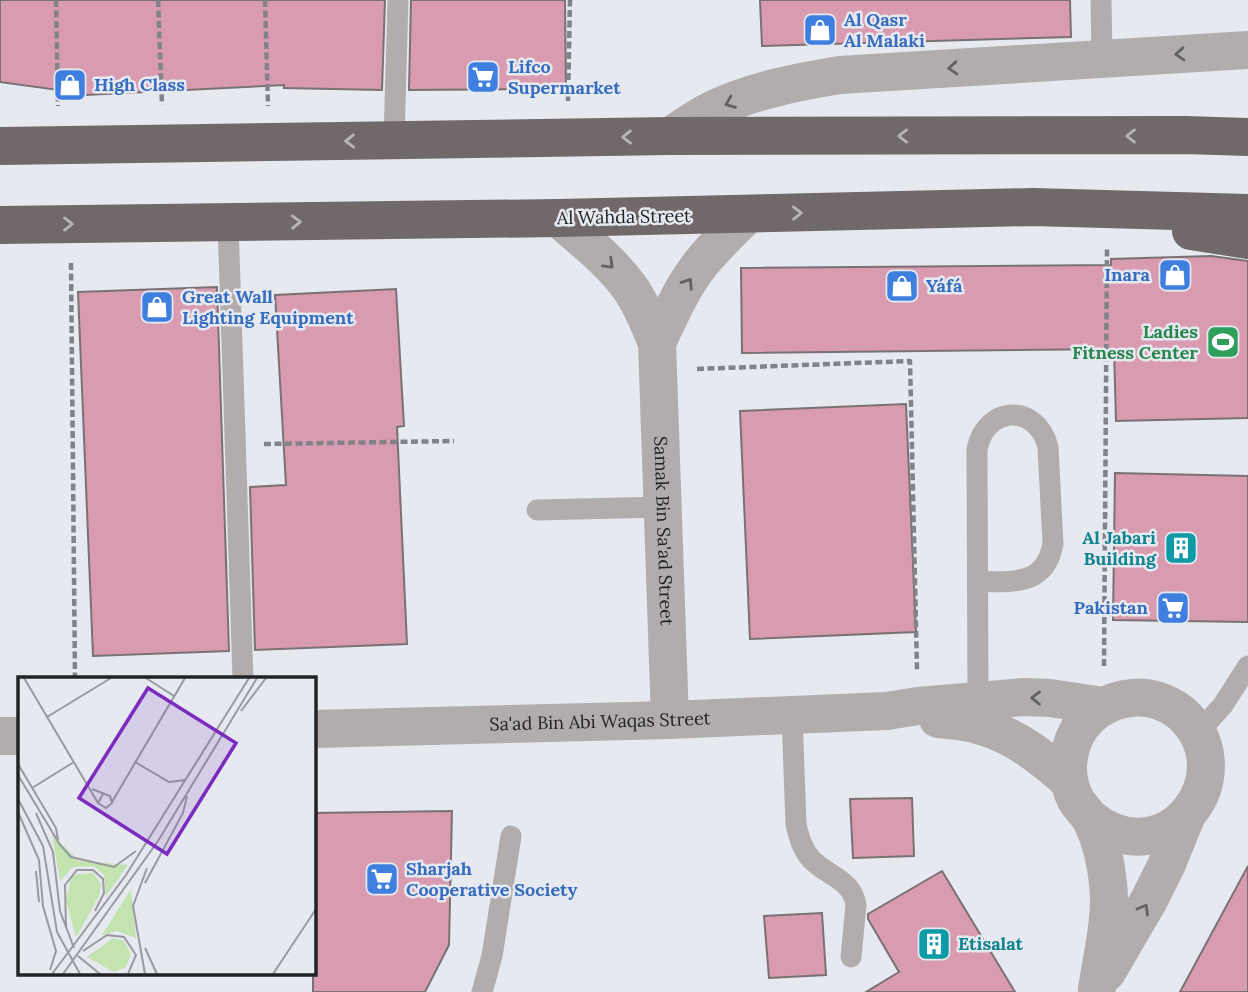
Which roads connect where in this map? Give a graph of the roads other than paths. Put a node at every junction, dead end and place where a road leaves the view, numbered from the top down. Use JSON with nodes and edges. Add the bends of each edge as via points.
{"nodes":[{"id":1,"x":398,"y":0,"type":"edge"},
{"id":2,"x":1101,"y":0,"type":"edge"},
{"id":3,"x":1248,"y":50,"type":"edge"},
{"id":4,"x":1102,"y":59,"type":"junction"},
{"id":5,"x":1248,"y":121,"type":"edge"},
{"id":6,"x":1185,"y":135,"type":"junction"},
{"id":7,"x":670,"y":136,"type":"junction"},
{"id":8,"x":1248,"y":137,"type":"edge"},
{"id":9,"x":394,"y":140,"type":"junction"},
{"id":10,"x":0,"y":146,"type":"edge"},
{"id":11,"x":1033,"y":207,"type":"junction"},
{"id":12,"x":1248,"y":213,"type":"edge"},
{"id":13,"x":748,"y":214,"type":"junction"},
{"id":14,"x":558,"y":218,"type":"junction"},
{"id":15,"x":228,"y":222,"type":"junction"},
{"id":16,"x":0,"y":225,"type":"edge"},
{"id":17,"x":1248,"y":240,"type":"edge"},
{"id":18,"x":657,"y":357,"type":"junction"},
{"id":19,"x":662,"y":507,"type":"junction"},
{"id":20,"x":537,"y":510,"type":"dead end"},
{"id":21,"x":978,"y":582,"type":"junction"},
{"id":22,"x":1248,"y":666,"type":"edge"},
{"id":23,"x":243,"y":677,"type":"edge"},
{"id":24,"x":978,"y":701,"type":"junction"},
{"id":25,"x":1103,"y":706,"type":"junction"},
{"id":26,"x":903,"y":709,"type":"junction"},
{"id":27,"x":792,"y":715,"type":"junction"},
{"id":28,"x":670,"y":719,"type":"junction"},
{"id":29,"x":315,"y":729,"type":"edge"},
{"id":30,"x":1198,"y":733,"type":"junction"},
{"id":31,"x":0,"y":736,"type":"edge"},
{"id":32,"x":18,"y":736,"type":"edge"},
{"id":33,"x":1069,"y":781,"type":"junction"},
{"id":34,"x":1186,"y":817,"type":"junction"},
{"id":35,"x":1090,"y":818,"type":"junction"},
{"id":36,"x":511,"y":836,"type":"dead end"},
{"id":37,"x":851,"y":957,"type":"dead end"},
{"id":38,"x":1096,"y":990,"type":"edge"},
{"id":39,"x":482,"y":992,"type":"edge"}],
"edges":[{"from":1,"to":9,"type":"lane"},
{"from":2,"to":4,"type":"lane"},
{"from":3,"to":4,"type":"street","one_way":true},
{"from":4,"to":7,"type":"street","one_way":true,"via":[[840,75],[796,82],[711,110]]},
{"from":5,"to":6,"type":"highway"},
{"from":6,"to":7,"type":"highway","one_way":true},
{"from":6,"to":8,"type":"highway"},
{"from":7,"to":9,"type":"highway","one_way":true},
{"from":9,"to":10,"type":"highway","one_way":true},
{"from":11,"to":12,"type":"highway","name":"Al Wahda Street"},
{"from":13,"to":11,"type":"highway","name":"Al Wahda Street","one_way":true},
{"from":11,"to":17,"type":"highway"},
{"from":13,"to":14,"type":"highway","name":"Al Wahda Street"},
{"from":18,"to":13,"type":"street","name":"Samak Bin Sa'ad Street","one_way":true,"via":[[674,306],[700,264]]},
{"from":15,"to":14,"type":"highway","name":"Al Wahda Street","one_way":true},
{"from":14,"to":18,"type":"street","name":"Samak Bin Sa'ad Street","one_way":true,"via":[[631,289],[643,309]]},
{"from":16,"to":15,"type":"highway","name":"Al Wahda Street","one_way":true},
{"from":15,"to":23,"type":"lane"},
{"from":18,"to":19,"type":"street","name":"Samak Bin Sa'ad Street"},
{"from":19,"to":20,"type":"lane"},
{"from":19,"to":28,"type":"street","name":"Samak Bin Sa'ad Street"},
{"from":21,"to":21,"type":"lane","via":[[1025,580],[1045,568],[1051,556],[1048,447],[1038,426],[1017,416],[994,420],[979,438]]},
{"from":21,"to":24,"type":"lane"},
{"from":22,"to":30,"type":"lane"},
{"from":25,"to":24,"type":"street","name":"Sa'ad Bin Abi Waqas Street","one_way":true,"via":[[1050,698]]},
{"from":24,"to":26,"type":"street","name":"Sa'ad Bin Abi Waqas Street"},
{"from":25,"to":30,"type":"street","via":[[1120,699],[1156,700],[1173,707]]},
{"from":25,"to":33,"type":"street","via":[[1078,730],[1071,747]]},
{"from":26,"to":27,"type":"street","name":"Sa'ad Bin Abi Waqas Street"},
{"from":26,"to":33,"type":"street","name":"Sa'ad Bin Abi Waqas Street","via":[[1004,734],[1028,747]]},
{"from":27,"to":28,"type":"street","name":"Sa'ad Bin Abi Waqas Street"},
{"from":27,"to":37,"type":"lane","via":[[798,836],[810,858],[855,897]]},
{"from":28,"to":29,"type":"street","name":"Sa'ad Bin Abi Waqas Street"},
{"from":30,"to":34,"type":"street","via":[[1205,750],[1205,786]]},
{"from":31,"to":32,"type":"street"},
{"from":33,"to":35,"type":"street"},
{"from":34,"to":35,"type":"street","via":[[1174,827],[1146,836],[1116,833]]},
{"from":38,"to":34,"type":"street","one_way":true,"via":[[1149,900]]},
{"from":35,"to":38,"type":"street","via":[[1109,885]]},
{"from":36,"to":39,"type":"lane"}]}
